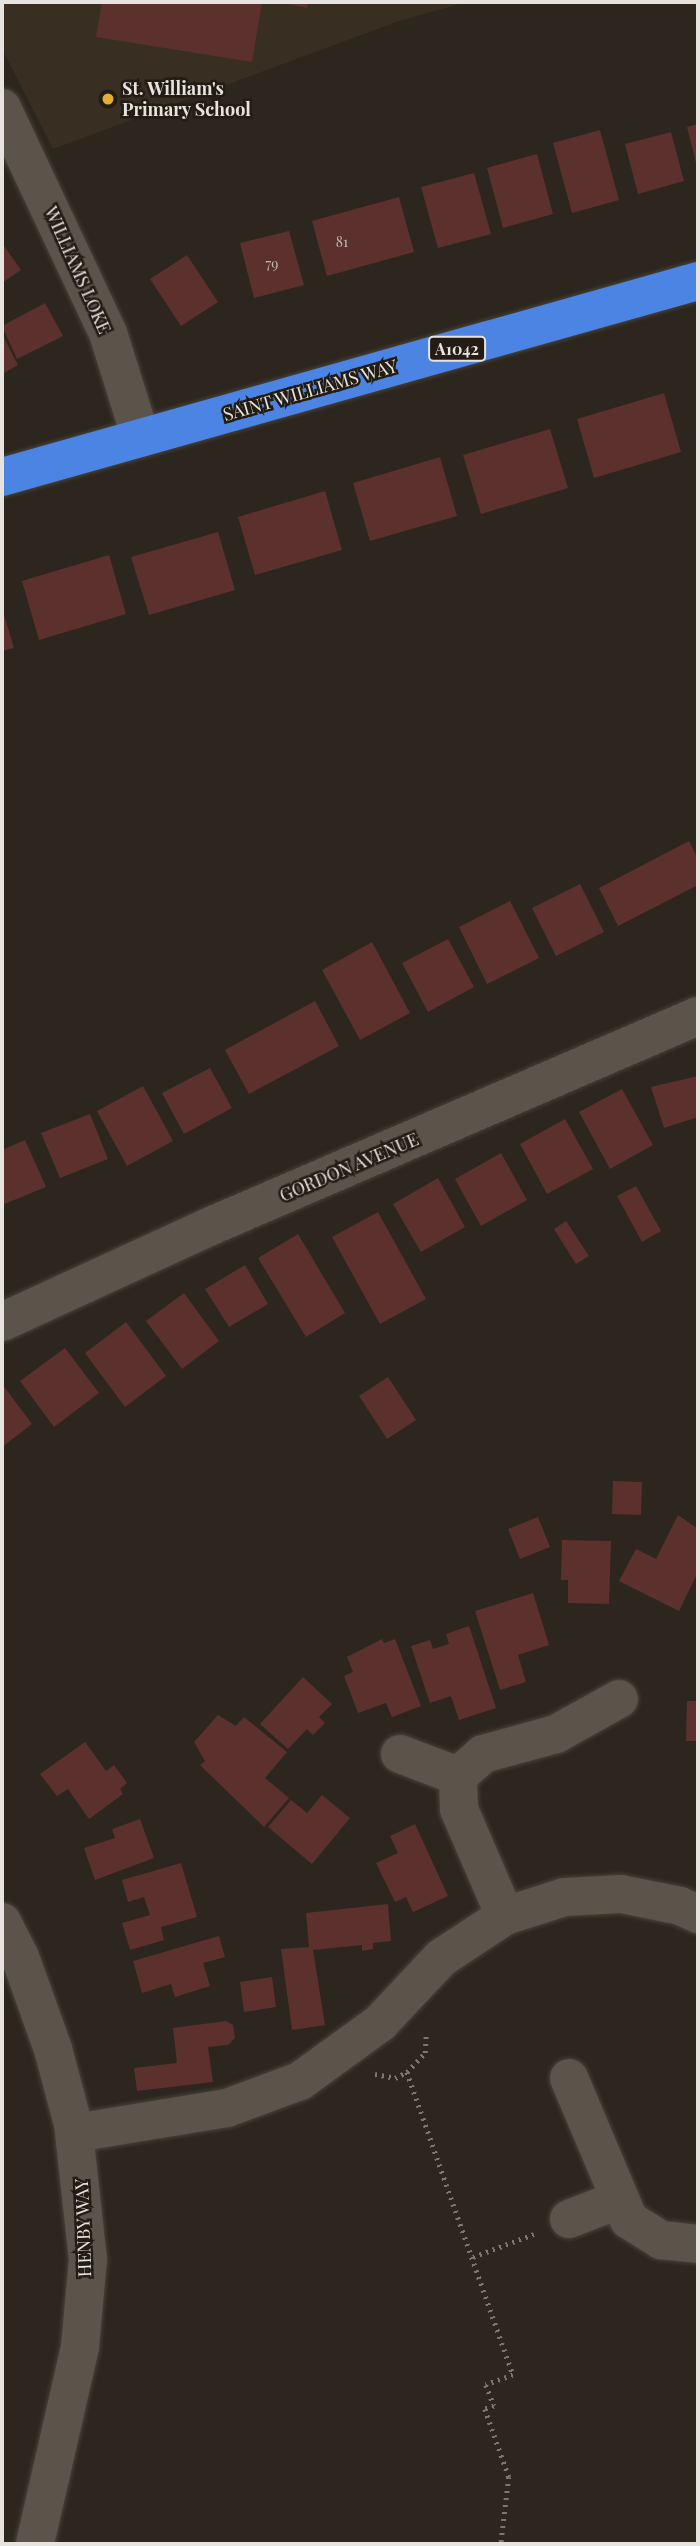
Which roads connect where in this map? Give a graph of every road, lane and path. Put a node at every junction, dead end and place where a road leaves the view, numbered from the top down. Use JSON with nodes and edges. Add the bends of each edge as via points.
{"nodes":[{"id":1,"x":2,"y":108,"type":"edge"},
{"id":2,"x":698,"y":281,"type":"edge"},
{"id":3,"x":141,"y":438,"type":"junction"},
{"id":4,"x":2,"y":477,"type":"edge"},
{"id":5,"x":698,"y":1016,"type":"edge"},
{"id":6,"x":2,"y":1322,"type":"edge"},
{"id":7,"x":619,"y":1699,"type":"dead end"},
{"id":8,"x":400,"y":1754,"type":"dead end"},
{"id":9,"x":458,"y":1776,"type":"junction"},
{"id":10,"x":698,"y":1914,"type":"edge"},
{"id":11,"x":505,"y":1916,"type":"junction"},
{"id":12,"x":2,"y":1922,"type":"edge"},
{"id":13,"x":11,"y":1961,"type":"edge"},
{"id":14,"x":407,"y":2072,"type":"dead end"},
{"id":15,"x":575,"y":2088,"type":"dead end"},
{"id":16,"x":75,"y":2133,"type":"junction"},
{"id":17,"x":618,"y":2200,"type":"junction"},
{"id":18,"x":569,"y":2219,"type":"joint"},
{"id":19,"x":698,"y":2244,"type":"edge"},
{"id":20,"x":473,"y":2257,"type":"junction"},
{"id":21,"x":35,"y":2544,"type":"edge"},
{"id":22,"x":501,"y":2544,"type":"edge"}],
"edges":[{"from":1,"to":3,"type":"street","name":"WILLIAMS LOKE","via":[[108,333]]},
{"from":2,"to":3,"type":"highway","name":"SAINT WILLIAMS WAY","number":"A1042"},
{"from":3,"to":4,"type":"highway","name":"SAINT WILLIAMS WAY","number":"A1042"},
{"from":5,"to":6,"type":"street","name":"GORDON AVENUE","via":[[211,1226]]},
{"from":7,"to":9,"type":"street","via":[[556,1734],[483,1754]]},
{"from":8,"to":9,"type":"street"},
{"from":9,"to":11,"type":"street","via":[[459,1809]]},
{"from":10,"to":11,"type":"street","via":[[621,1894],[565,1897]]},
{"from":11,"to":16,"type":"street","via":[[441,1958],[380,2023],[300,2081],[227,2108]]},
{"from":12,"to":13,"type":"street","name":"HENBY WAY"},
{"from":13,"to":16,"type":"street","name":"HENBY WAY","via":[[52,2049]]},
{"from":14,"to":20,"type":"path"},
{"from":15,"to":17,"type":"street"},
{"from":16,"to":21,"type":"street","name":"HENBY WAY","via":[[88,2259],[79,2347]]},
{"from":17,"to":18,"type":"street"},
{"from":17,"to":19,"type":"street","via":[[629,2220],[661,2241]]},
{"from":18,"to":20,"type":"path"},
{"from":20,"to":22,"type":"path","via":[[513,2375],[486,2385],[494,2406],[485,2409],[509,2477]]}]}
